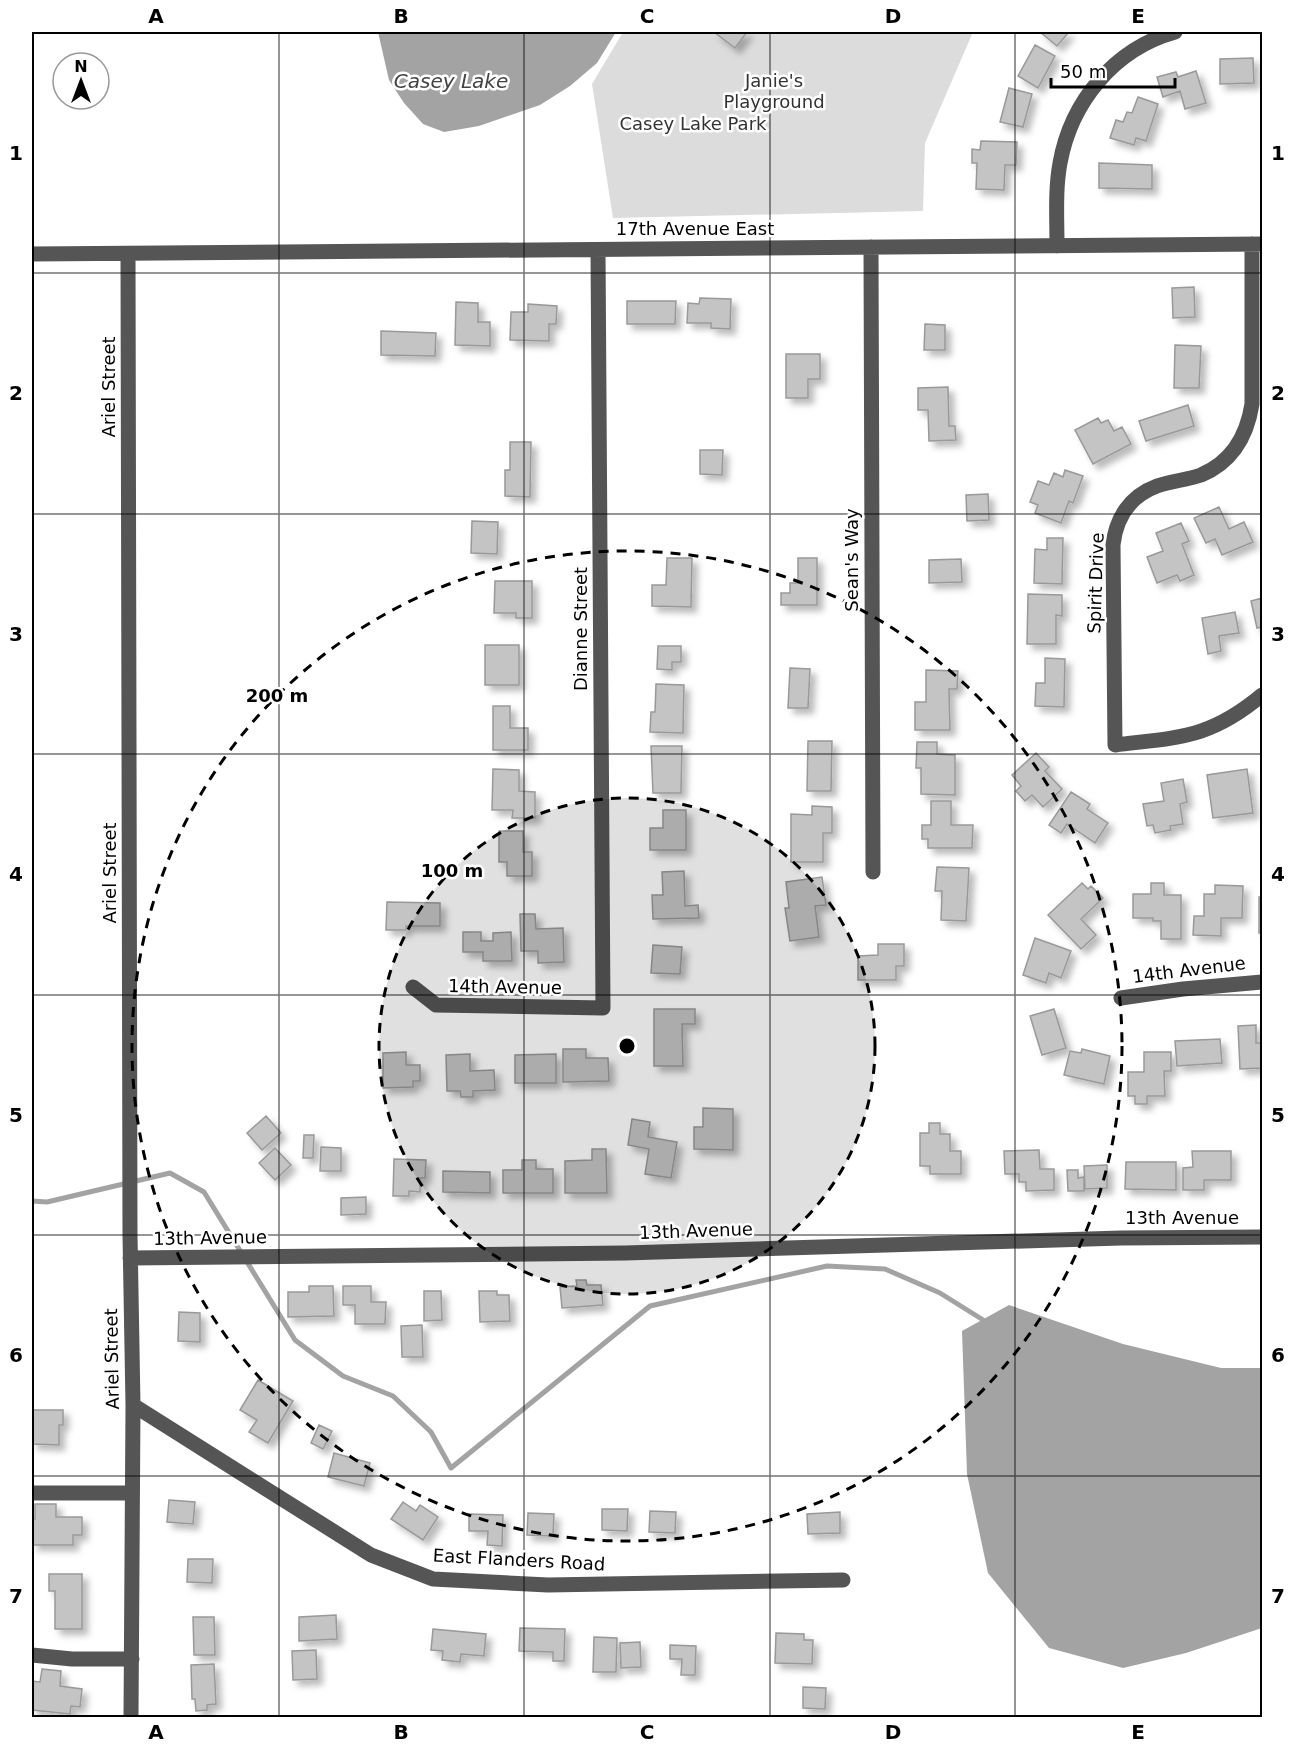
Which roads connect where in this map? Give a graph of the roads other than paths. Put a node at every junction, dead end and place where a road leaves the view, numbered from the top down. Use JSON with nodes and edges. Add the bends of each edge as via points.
{"nodes":[{"id":1,"x":1174,"y":32,"type":"edge"},
{"id":2,"x":1257,"y":244,"type":"edge"},
{"id":3,"x":1057,"y":246,"type":"junction"},
{"id":4,"x":871,"y":247,"type":"junction"},
{"id":5,"x":598,"y":250,"type":"junction"},
{"id":6,"x":32,"y":254,"type":"edge"},
{"id":7,"x":128,"y":254,"type":"junction"},
{"id":8,"x":1263,"y":695,"type":"edge"},
{"id":9,"x":873,"y":872,"type":"dead end"},
{"id":10,"x":1263,"y":982,"type":"edge"},
{"id":11,"x":413,"y":987,"type":"dead end"},
{"id":12,"x":1120,"y":998,"type":"dead end"},
{"id":13,"x":603,"y":1008,"type":"joint"},
{"id":14,"x":1263,"y":1237,"type":"edge"},
{"id":15,"x":130,"y":1258,"type":"junction"},
{"id":16,"x":133,"y":1405,"type":"junction"},
{"id":17,"x":32,"y":1493,"type":"edge"},
{"id":18,"x":132,"y":1493,"type":"junction"},
{"id":19,"x":843,"y":1580,"type":"dead end"},
{"id":20,"x":32,"y":1655,"type":"edge"},
{"id":21,"x":132,"y":1659,"type":"junction"},
{"id":22,"x":131,"y":1718,"type":"edge"}],
"edges":[{"from":1,"to":3,"type":"street","via":[[1142,45],[1122,59],[1099,81],[1076,114],[1059,165]]},
{"from":2,"to":3,"type":"street","name":"17th Avenue East"},
{"from":2,"to":8,"type":"street","name":"Spirit Drive","via":[[1252,404],[1243,439],[1232,454],[1203,474],[1156,486],[1140,495],[1124,512],[1114,534],[1114,745],[1198,733],[1242,712]]},
{"from":3,"to":4,"type":"street","name":"17th Avenue East"},
{"from":4,"to":5,"type":"street","name":"17th Avenue East"},
{"from":4,"to":9,"type":"street","name":"Sean's Way"},
{"from":5,"to":7,"type":"street","name":"17th Avenue East"},
{"from":5,"to":13,"type":"street","name":"Dianne Street"},
{"from":6,"to":7,"type":"street","name":"17th Avenue East"},
{"from":7,"to":15,"type":"street","name":"Ariel Street"},
{"from":10,"to":12,"type":"street","name":"14th Avenue"},
{"from":11,"to":13,"type":"street","name":"14th Avenue","via":[[436,1005]]},
{"from":14,"to":15,"type":"street","name":"13th Avenue","via":[[625,1253]]},
{"from":15,"to":16,"type":"street","name":"Ariel Street"},
{"from":16,"to":18,"type":"street","name":"Ariel Street"},
{"from":16,"to":19,"type":"street","name":"East Flanders Road","via":[[371,1556],[433,1579],[548,1585]]},
{"from":17,"to":18,"type":"street"},
{"from":18,"to":21,"type":"street","name":"Ariel Street"},
{"from":20,"to":21,"type":"street"},
{"from":21,"to":22,"type":"street","name":"Ariel Street"}]}
